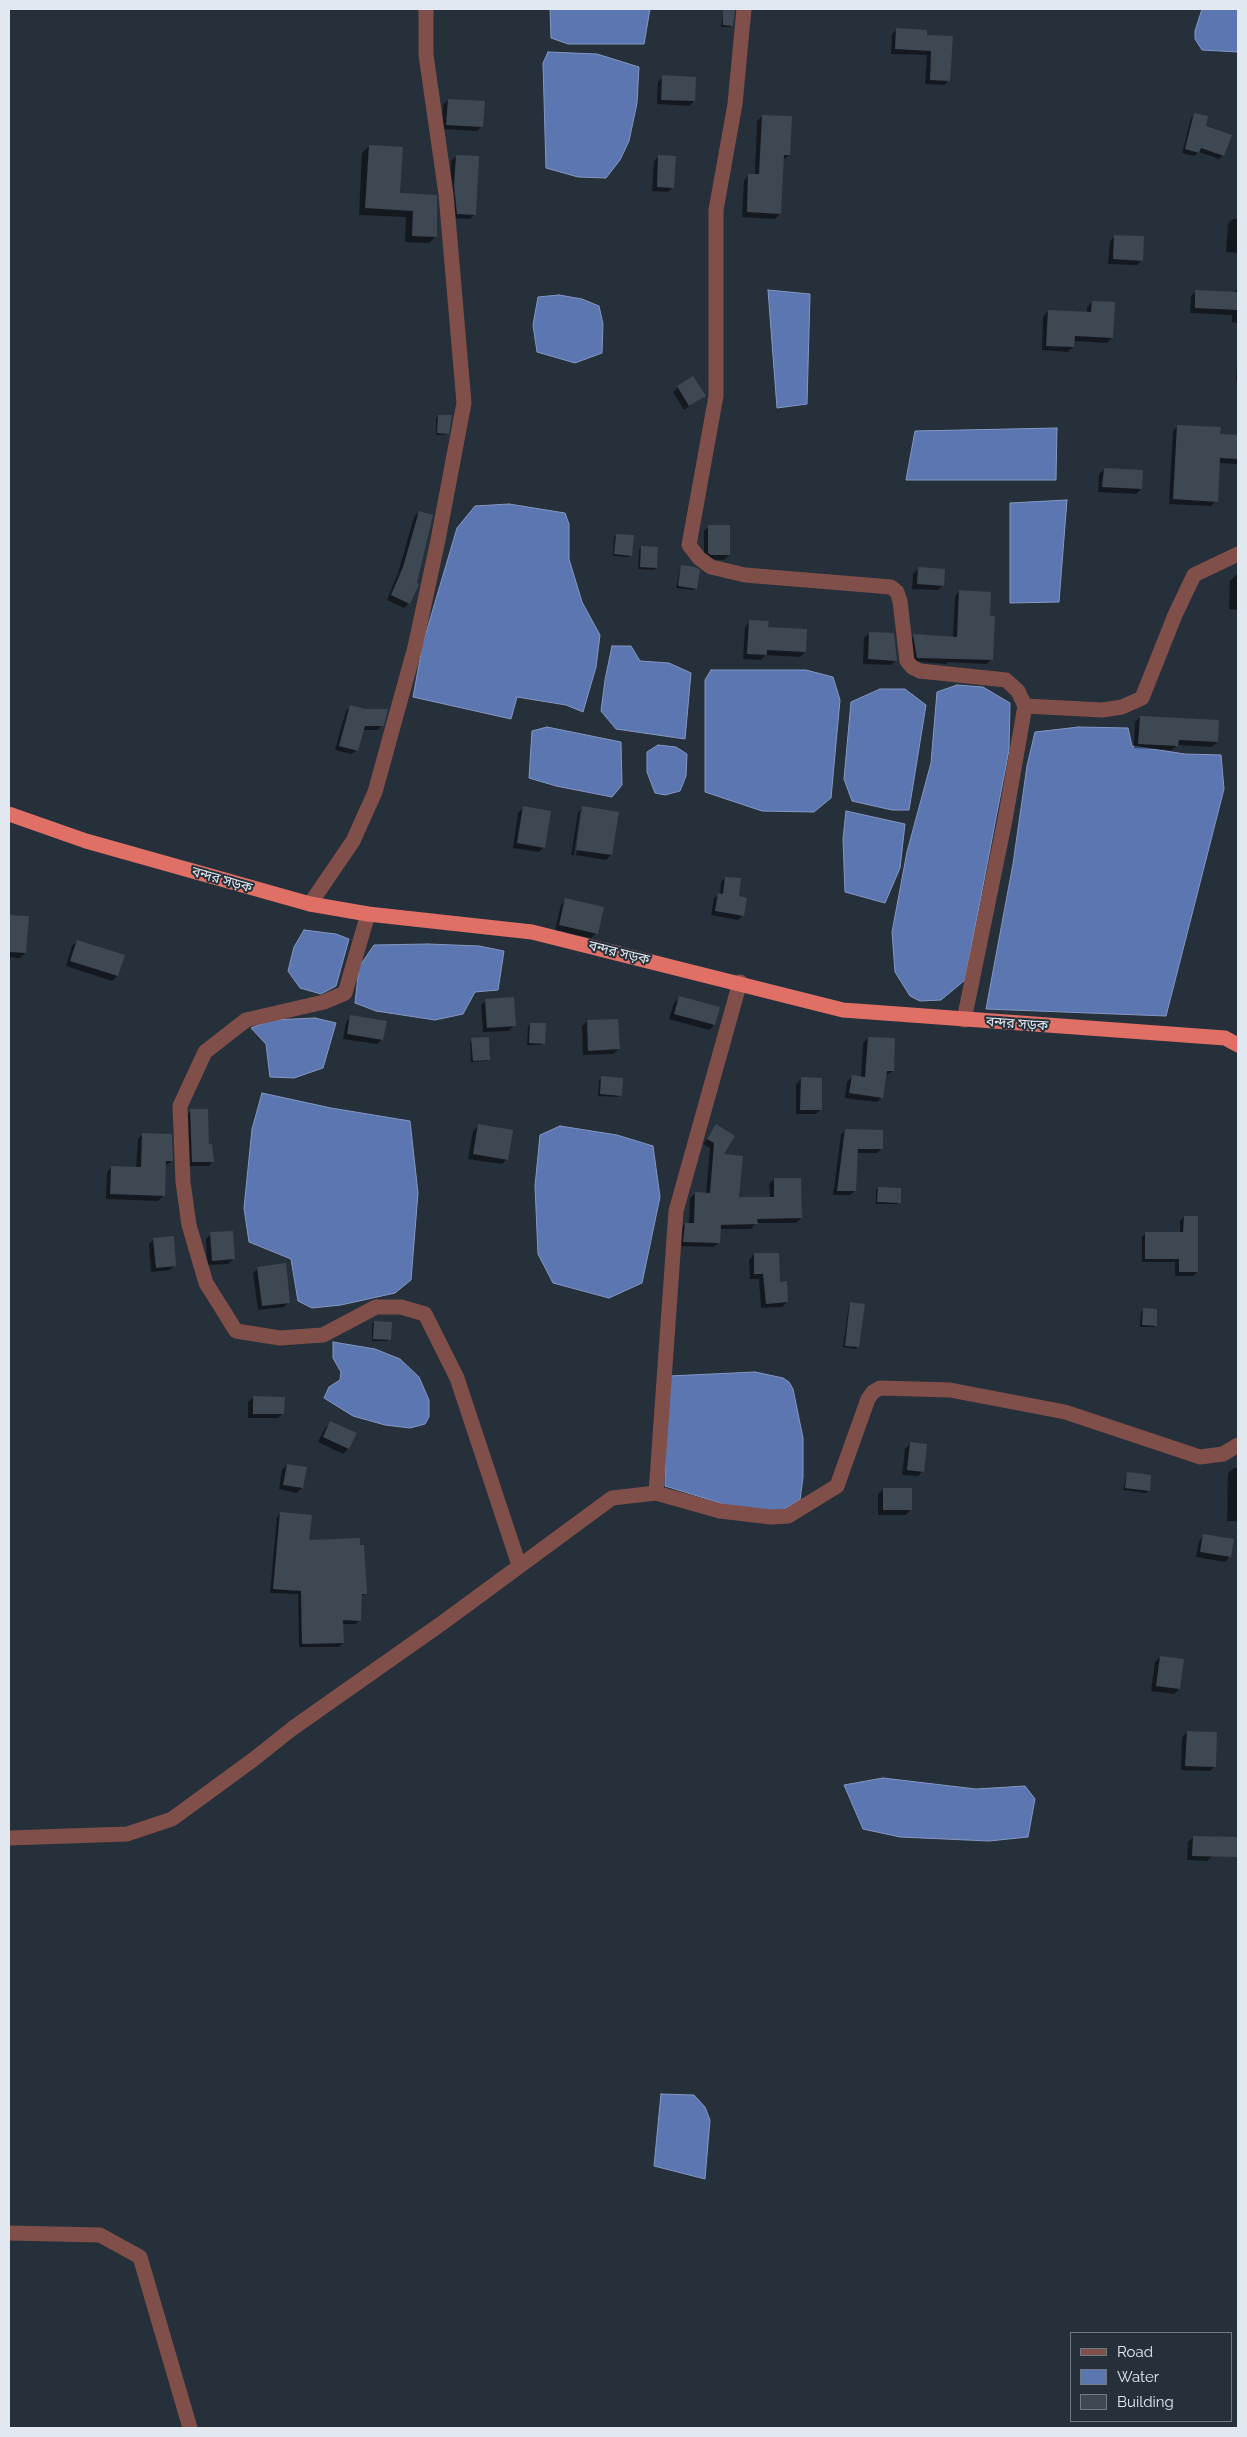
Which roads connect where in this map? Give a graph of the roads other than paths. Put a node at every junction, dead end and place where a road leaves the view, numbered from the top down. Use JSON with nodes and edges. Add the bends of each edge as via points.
{"nodes":[{"id":1,"x":426,"y":9,"type":"edge"},
{"id":2,"x":744,"y":9,"type":"edge"},
{"id":3,"x":1238,"y":554,"type":"edge"},
{"id":4,"x":1024,"y":706,"type":"junction"},
{"id":5,"x":9,"y":814,"type":"edge"},
{"id":6,"x":310,"y":904,"type":"junction"},
{"id":7,"x":368,"y":914,"type":"junction"},
{"id":8,"x":740,"y":982,"type":"junction"},
{"id":9,"x":964,"y":1020,"type":"junction"},
{"id":10,"x":1238,"y":1045,"type":"edge"},
{"id":11,"x":1238,"y":1446,"type":"edge"},
{"id":12,"x":656,"y":1493,"type":"junction"},
{"id":13,"x":520,"y":1565,"type":"junction"},
{"id":14,"x":9,"y":1838,"type":"edge"},
{"id":15,"x":9,"y":2234,"type":"edge"},
{"id":16,"x":190,"y":2428,"type":"edge"}],
"edges":[{"from":1,"to":6,"type":"street","via":[[426,55],[446,194],[464,404],[415,647],[375,792],[353,841]]},
{"from":2,"to":4,"type":"street","via":[[735,104],[716,210],[716,396],[689,545],[711,567],[744,575],[891,587],[900,601],[908,661],[912,667],[920,671],[1006,680],[1018,691]]},
{"from":3,"to":4,"type":"street","via":[[1194,575],[1142,698],[1122,707],[1102,710]]},
{"from":4,"to":9,"type":"street","via":[[1005,820]]},
{"from":5,"to":6,"type":"highway","name":"বন্দর সড়ক","via":[[86,841]]},
{"from":6,"to":7,"type":"highway","name":"বন্দর সড়ক"},
{"from":7,"to":8,"type":"highway","name":"বন্দর সড়ক","via":[[532,932]]},
{"from":7,"to":13,"type":"street","via":[[345,993],[324,1002],[246,1020],[205,1052],[180,1106],[183,1182],[189,1225],[206,1283],[236,1331],[280,1338],[322,1335],[376,1307],[401,1307],[425,1314],[457,1378]]},
{"from":8,"to":9,"type":"highway","name":"বন্দর সড়ক","via":[[843,1010]]},
{"from":8,"to":12,"type":"street","via":[[676,1211]]},
{"from":9,"to":10,"type":"highway","name":"বন্দর সড়ক","via":[[1225,1038]]},
{"from":11,"to":12,"type":"street","via":[[1223,1454],[1200,1457],[1065,1412],[950,1390],[880,1388],[868,1399],[837,1486],[788,1516],[720,1511]]},
{"from":12,"to":13,"type":"street","via":[[612,1498]]},
{"from":13,"to":14,"type":"street","via":[[172,1819],[127,1834]]},
{"from":15,"to":16,"type":"street","via":[[100,2235],[140,2258]]}]}
